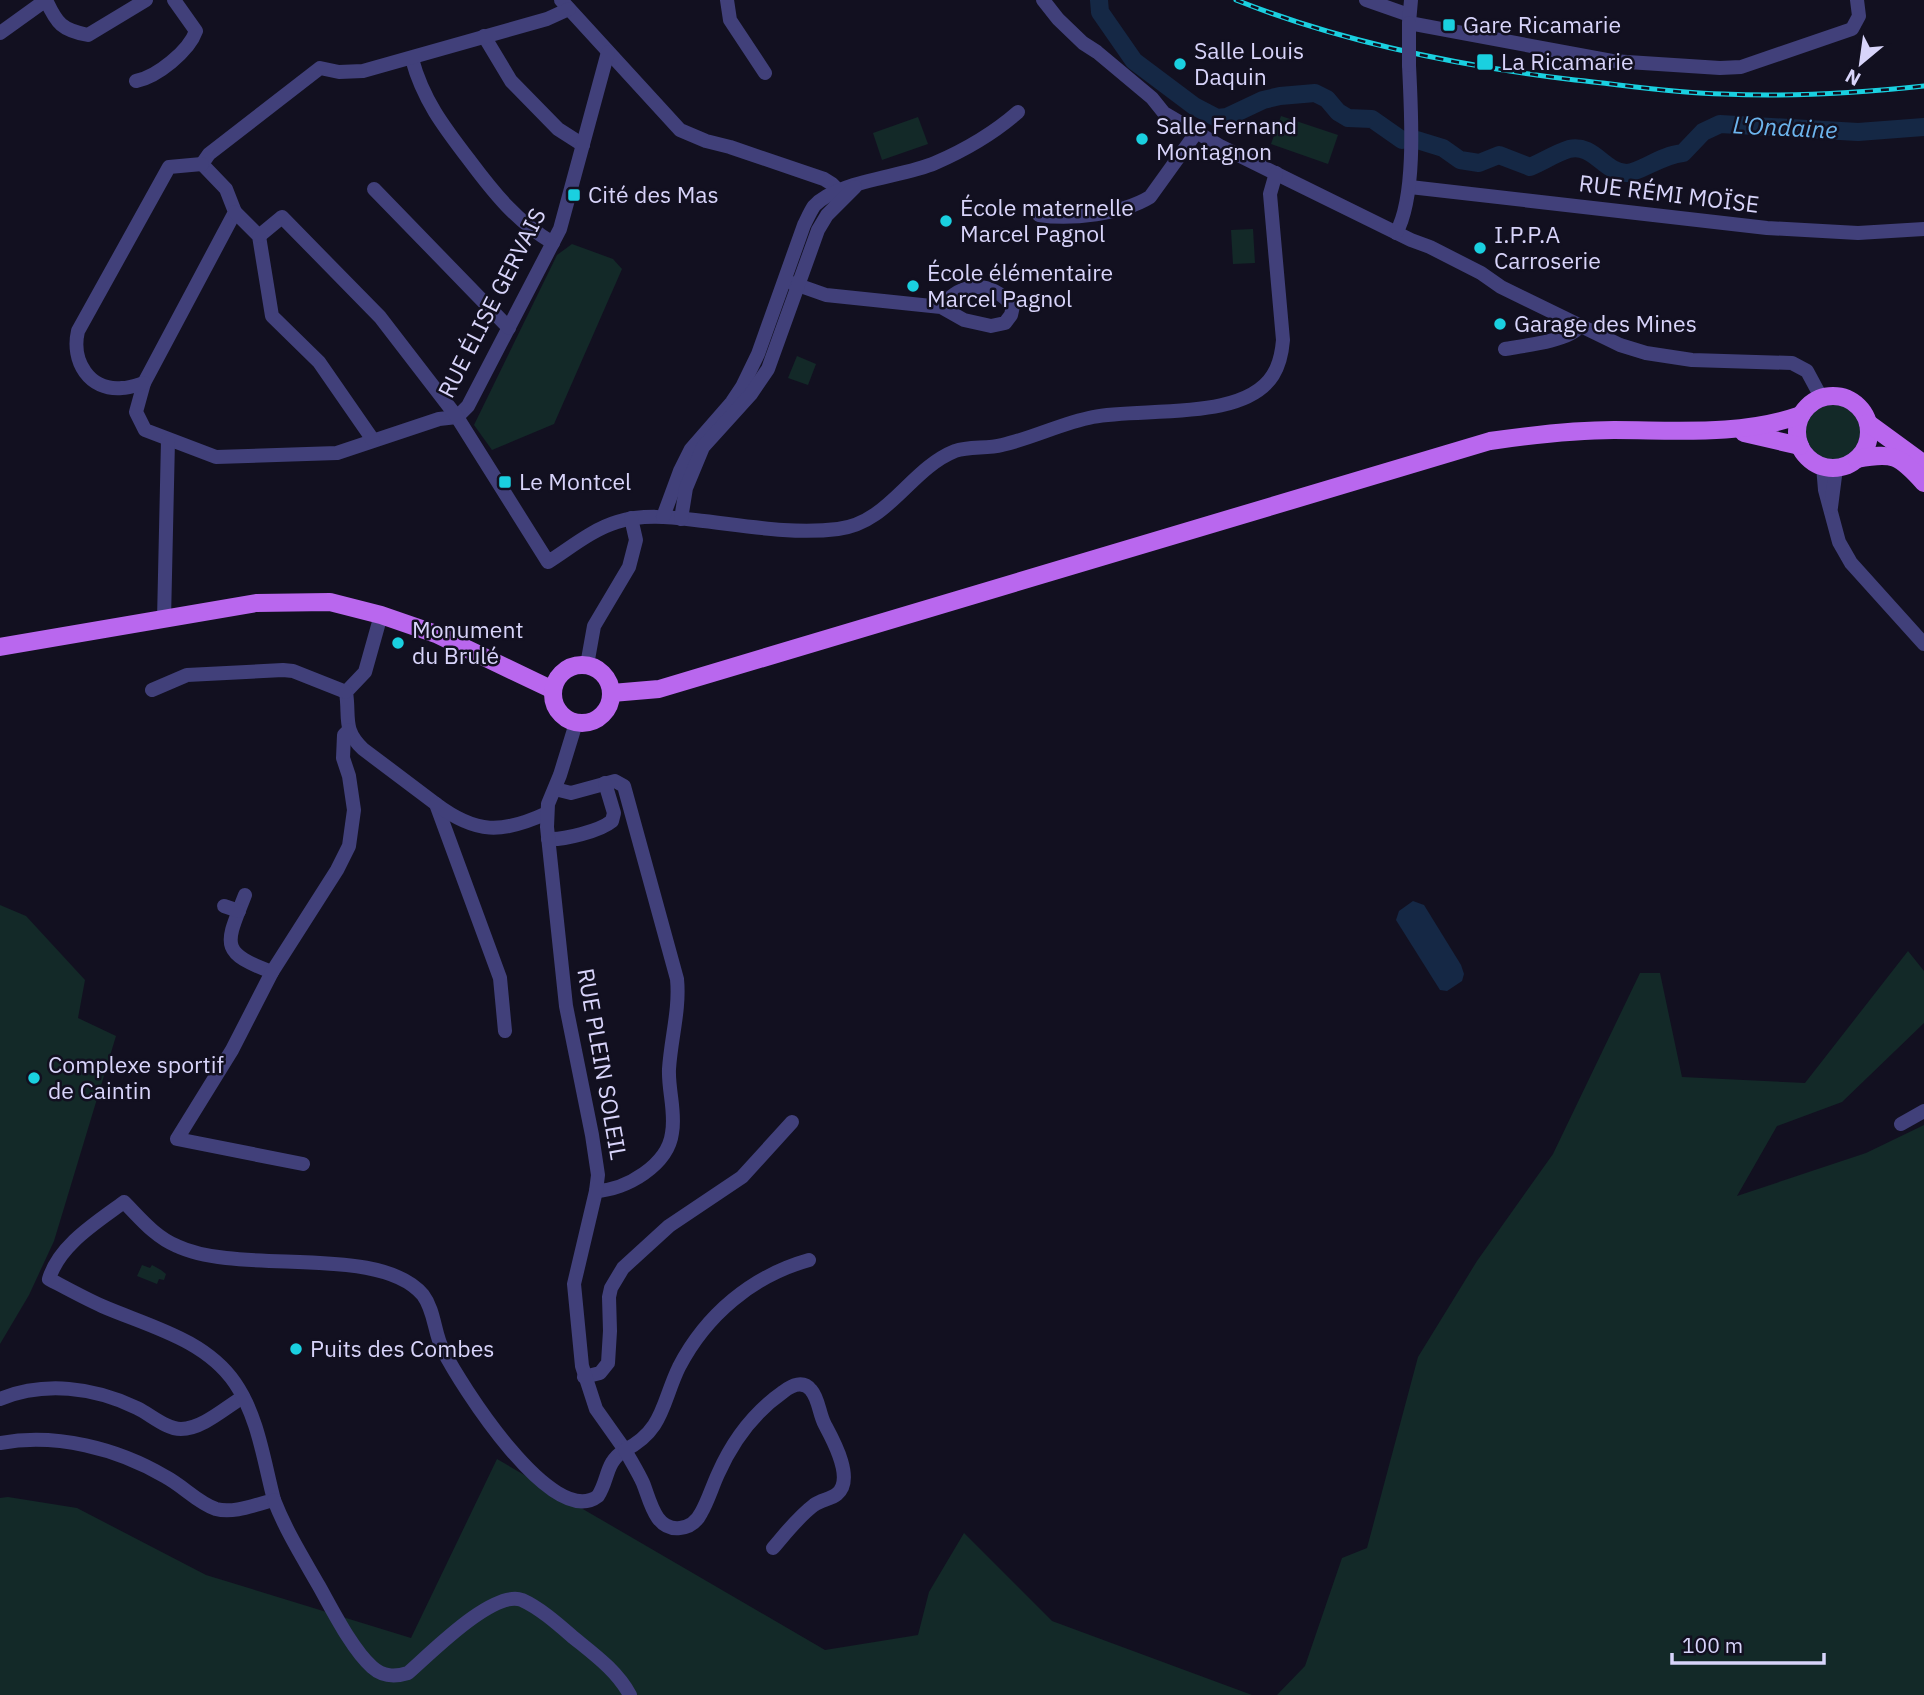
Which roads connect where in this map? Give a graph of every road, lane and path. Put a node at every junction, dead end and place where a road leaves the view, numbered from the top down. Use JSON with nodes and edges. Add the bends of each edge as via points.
{"nodes":[{"id":1,"x":46,"y":0,"type":"edge"},
{"id":2,"x":146,"y":0,"type":"edge"},
{"id":3,"x":174,"y":0,"type":"edge"},
{"id":4,"x":727,"y":0,"type":"edge"},
{"id":5,"x":1043,"y":0,"type":"edge"},
{"id":6,"x":1366,"y":0,"type":"edge"},
{"id":7,"x":1857,"y":0,"type":"edge"},
{"id":8,"x":565,"y":4,"type":"edge"},
{"id":9,"x":1410,"y":13,"type":"edge"},
{"id":10,"x":0,"y":33,"type":"edge"},
{"id":11,"x":484,"y":36,"type":"junction"},
{"id":12,"x":608,"y":52,"type":"junction"},
{"id":13,"x":412,"y":58,"type":"junction"},
{"id":14,"x":765,"y":73,"type":"dead end"},
{"id":15,"x":136,"y":81,"type":"dead end"},
{"id":16,"x":1018,"y":112,"type":"dead end"},
{"id":17,"x":1196,"y":133,"type":"junction"},
{"id":18,"x":583,"y":145,"type":"junction"},
{"id":19,"x":202,"y":164,"type":"junction"},
{"id":20,"x":1276,"y":173,"type":"junction"},
{"id":21,"x":1410,"y":187,"type":"junction"},
{"id":22,"x":374,"y":189,"type":"dead end"},
{"id":23,"x":841,"y":193,"type":"junction"},
{"id":24,"x":235,"y":212,"type":"junction"},
{"id":25,"x":1039,"y":215,"type":"dead end"},
{"id":26,"x":1924,"y":229,"type":"edge"},
{"id":27,"x":1396,"y":233,"type":"junction"},
{"id":28,"x":259,"y":236,"type":"junction"},
{"id":29,"x":553,"y":243,"type":"junction"},
{"id":30,"x":791,"y":283,"type":"junction"},
{"id":31,"x":941,"y":307,"type":"dead end"},
{"id":32,"x":1579,"y":327,"type":"junction"},
{"id":33,"x":509,"y":328,"type":"junction"},
{"id":34,"x":1505,"y":349,"type":"dead end"},
{"id":35,"x":144,"y":383,"type":"junction"},
{"id":36,"x":1821,"y":397,"type":"junction"},
{"id":37,"x":1801,"y":415,"type":"junction"},
{"id":38,"x":457,"y":417,"type":"junction"},
{"id":39,"x":1868,"y":423,"type":"junction"},
{"id":40,"x":1730,"y":431,"type":"junction"},
{"id":41,"x":168,"y":440,"type":"junction"},
{"id":42,"x":373,"y":440,"type":"junction"},
{"id":43,"x":1800,"y":446,"type":"junction"},
{"id":44,"x":1857,"y":459,"type":"junction"},
{"id":45,"x":1924,"y":464,"type":"edge"},
{"id":46,"x":1829,"y":467,"type":"junction"},
{"id":47,"x":1924,"y":483,"type":"edge"},
{"id":48,"x":663,"y":517,"type":"junction"},
{"id":49,"x":631,"y":518,"type":"junction"},
{"id":50,"x":681,"y":519,"type":"junction"},
{"id":51,"x":381,"y":615,"type":"junction"},
{"id":52,"x":164,"y":620,"type":"junction"},
{"id":53,"x":1924,"y":644,"type":"edge"},
{"id":54,"x":0,"y":647,"type":"edge"},
{"id":55,"x":587,"y":665,"type":"junction"},
{"id":56,"x":152,"y":690,"type":"dead end"},
{"id":57,"x":553,"y":690,"type":"junction"},
{"id":58,"x":346,"y":692,"type":"junction"},
{"id":59,"x":612,"y":693,"type":"junction"},
{"id":60,"x":576,"y":723,"type":"junction"},
{"id":61,"x":349,"y":730,"type":"junction"},
{"id":62,"x":605,"y":783,"type":"junction"},
{"id":63,"x":555,"y":789,"type":"junction"},
{"id":64,"x":436,"y":804,"type":"junction"},
{"id":65,"x":547,"y":813,"type":"junction"},
{"id":66,"x":548,"y":839,"type":"junction"},
{"id":67,"x":245,"y":895,"type":"dead end"},
{"id":68,"x":224,"y":906,"type":"dead end"},
{"id":69,"x":239,"y":911,"type":"junction"},
{"id":70,"x":272,"y":972,"type":"junction"},
{"id":71,"x":505,"y":1031,"type":"dead end"},
{"id":72,"x":1924,"y":1111,"type":"edge"},
{"id":73,"x":792,"y":1122,"type":"dead end"},
{"id":74,"x":1901,"y":1124,"type":"dead end"},
{"id":75,"x":303,"y":1164,"type":"dead end"},
{"id":76,"x":596,"y":1191,"type":"junction"},
{"id":77,"x":808,"y":1260,"type":"dead end"},
{"id":78,"x":584,"y":1377,"type":"junction"},
{"id":79,"x":243,"y":1397,"type":"junction"},
{"id":80,"x":0,"y":1399,"type":"edge"},
{"id":81,"x":0,"y":1443,"type":"edge"},
{"id":82,"x":625,"y":1450,"type":"junction"},
{"id":83,"x":274,"y":1500,"type":"junction"},
{"id":84,"x":773,"y":1548,"type":"dead end"},
{"id":85,"x":630,"y":1695,"type":"edge"}],
"edges":[{"from":1,"to":2,"type":"street","via":[[54,19],[68,31],[88,35]]},
{"from":1,"to":10,"type":"street"},
{"from":3,"to":15,"type":"street","via":[[196,31],[192,43],[150,78]]},
{"from":4,"to":14,"type":"street","via":[[730,20]]},
{"from":5,"to":17,"type":"street","via":[[1083,43],[1152,98],[1164,113]]},
{"from":6,"to":9,"type":"street"},
{"from":7,"to":9,"type":"street","via":[[1859,16],[1852,29],[1741,67],[1720,68],[1612,61]]},
{"from":8,"to":11,"type":"street","via":[[547,19]]},
{"from":8,"to":12,"type":"street"},
{"from":9,"to":21,"type":"street","bridge":true},
{"from":11,"to":13,"type":"street"},
{"from":11,"to":18,"type":"street","via":[[511,81],[558,129]]},
{"from":12,"to":18,"type":"street","name":"RUE ÉLISE GERVAIS"},
{"from":12,"to":23,"type":"street","via":[[680,130],[824,179]]},
{"from":13,"to":19,"type":"street","via":[[363,71],[320,68]]},
{"from":13,"to":29,"type":"street","via":[[433,112],[502,203],[531,231]]},
{"from":16,"to":23,"type":"street","via":[[977,141],[934,163]]},
{"from":17,"to":20,"type":"street"},
{"from":17,"to":25,"type":"street","via":[[1143,201],[1060,218]]},
{"from":18,"to":29,"type":"street","name":"RUE ÉLISE GERVAIS"},
{"from":19,"to":24,"type":"street","via":[[226,189]]},
{"from":19,"to":35,"type":"street","via":[[169,167],[78,331],[75,346],[90,380],[106,388]]},
{"from":20,"to":27,"type":"street"},
{"from":20,"to":50,"type":"street","via":[[1270,194],[1283,340],[1273,376],[1257,392],[1228,404],[1094,417],[1001,446],[957,450],[933,463],[883,511],[838,529],[790,530]]},
{"from":21,"to":26,"type":"street","name":"RUE RÉMI MOÏSE","via":[[1767,228],[1858,233]]},
{"from":21,"to":27,"type":"street"},
{"from":22,"to":33,"type":"street"},
{"from":23,"to":30,"type":"street"},
{"from":24,"to":28,"type":"street"},
{"from":24,"to":35,"type":"street","name":"RUE ÉLISE GERVAIS"},
{"from":27,"to":32,"type":"street"},
{"from":28,"to":38,"type":"street","via":[[282,217],[380,317]]},
{"from":28,"to":42,"type":"street","via":[[272,316],[319,362]]},
{"from":29,"to":33,"type":"street","name":"RUE ÉLISE GERVAIS"},
{"from":30,"to":31,"type":"street","via":[[826,295]]},
{"from":30,"to":48,"type":"street","via":[[742,387],[691,449]]},
{"from":30,"to":50,"type":"street","via":[[768,369],[703,447],[686,488]]},
{"from":32,"to":34,"type":"street","via":[[1572,334],[1543,343]]},
{"from":32,"to":36,"type":"street","via":[[1620,345],[1672,358],[1792,363],[1807,371]]},
{"from":33,"to":38,"type":"street","name":"RUE ÉLISE GERVAIS","via":[[468,406]]},
{"from":35,"to":41,"type":"street","name":"RUE ÉLISE GERVAIS","via":[[136,412],[145,429]]},
{"from":36,"to":37,"type":"main road"},
{"from":36,"to":39,"type":"main road","via":[[1845,397],[1856,403]]},
{"from":37,"to":40,"type":"main road"},
{"from":37,"to":43,"type":"main road","via":[[1797,425]]},
{"from":38,"to":42,"type":"street","name":"RUE ÉLISE GERVAIS"},
{"from":38,"to":49,"type":"street","via":[[548,562],[604,528]]},
{"from":39,"to":44,"type":"main road","via":[[1869,436]]},
{"from":39,"to":45,"type":"main road"},
{"from":40,"to":43,"type":"main road"},
{"from":40,"to":59,"type":"main road","via":[[1563,431],[1490,441],[659,689]]},
{"from":41,"to":42,"type":"street","name":"RUE ÉLISE GERVAIS","via":[[216,457],[337,453]]},
{"from":41,"to":52,"type":"street"},
{"from":43,"to":46,"type":"main road","via":[[1805,455]]},
{"from":44,"to":46,"type":"main road"},
{"from":44,"to":47,"type":"main road","via":[[1894,456]]},
{"from":46,"to":53,"type":"street","via":[[1825,489],[1839,542],[1851,563]]},
{"from":48,"to":49,"type":"street"},
{"from":48,"to":50,"type":"street"},
{"from":49,"to":55,"type":"street","via":[[636,540],[629,567],[594,626]]},
{"from":51,"to":52,"type":"main road","via":[[330,602],[256,603]]},
{"from":51,"to":57,"type":"main road","via":[[436,634]]},
{"from":51,"to":58,"type":"street","via":[[365,672]]},
{"from":52,"to":54,"type":"main road"},
{"from":55,"to":57,"type":"main road","via":[[567,668],[557,677]]},
{"from":55,"to":59,"type":"main road","via":[[604,674]]},
{"from":56,"to":58,"type":"street","via":[[187,675],[283,670]]},
{"from":57,"to":60,"type":"main road","via":[[560,713]]},
{"from":58,"to":61,"type":"street"},
{"from":59,"to":60,"type":"main road","via":[[601,716]]},
{"from":60,"to":63,"type":"street","name":"RUE PLEIN SOLEIL"},
{"from":61,"to":64,"type":"street","via":[[363,749]]},
{"from":61,"to":70,"type":"street","via":[[344,735],[343,758],[354,810],[349,846]]},
{"from":62,"to":63,"type":"street","via":[[571,793]]},
{"from":62,"to":66,"type":"street","via":[[612,821],[561,839]]},
{"from":62,"to":76,"type":"street","via":[[615,781],[624,786],[677,979],[679,1001],[669,1072],[670,1142],[655,1163],[634,1180]]},
{"from":63,"to":65,"type":"street","name":"RUE PLEIN SOLEIL"},
{"from":64,"to":65,"type":"street","via":[[450,815],[484,828],[505,828]]},
{"from":64,"to":71,"type":"street","via":[[500,978]]},
{"from":65,"to":66,"type":"street","name":"RUE PLEIN SOLEIL"},
{"from":66,"to":76,"type":"street","name":"RUE PLEIN SOLEIL","via":[[566,1006],[592,1135]]},
{"from":67,"to":69,"type":"street"},
{"from":68,"to":69,"type":"street"},
{"from":69,"to":70,"type":"street","via":[[230,938],[232,946],[242,960]]},
{"from":70,"to":75,"type":"street","via":[[232,1050],[177,1139]]},
{"from":72,"to":74,"type":"street"},
{"from":73,"to":78,"type":"street","via":[[742,1177],[669,1226],[623,1268],[609,1297],[608,1363],[600,1373]]},
{"from":76,"to":78,"type":"street","name":"RUE PLEIN SOLEIL","via":[[574,1284]]},
{"from":77,"to":82,"type":"street","via":[[768,1276],[718,1313],[695,1339],[651,1432]]},
{"from":78,"to":82,"type":"street","name":"RUE PLEIN SOLEIL","via":[[596,1409]]},
{"from":79,"to":80,"type":"street","via":[[182,1430],[113,1398],[89,1392],[31,1389]]},
{"from":79,"to":82,"type":"street","via":[[223,1368],[193,1345],[49,1279],[60,1256],[124,1202],[159,1236],[193,1252],[225,1259],[363,1267],[398,1278],[412,1285],[429,1305],[444,1353],[508,1448],[543,1482],[574,1502],[588,1502],[598,1496],[608,1466]]},
{"from":79,"to":83,"type":"street"},
{"from":81,"to":83,"type":"street","via":[[56,1440],[101,1450],[154,1470],[216,1509],[234,1510]]},
{"from":82,"to":84,"type":"street","name":"RUE PLEIN SOLEIL","via":[[659,1519],[675,1528],[690,1526],[747,1423],[791,1386],[809,1388],[837,1449],[844,1481],[837,1494],[808,1510]]},
{"from":83,"to":85,"type":"street","via":[[349,1637],[382,1673],[408,1673],[476,1614],[503,1600],[520,1599],[608,1666]]}]}
